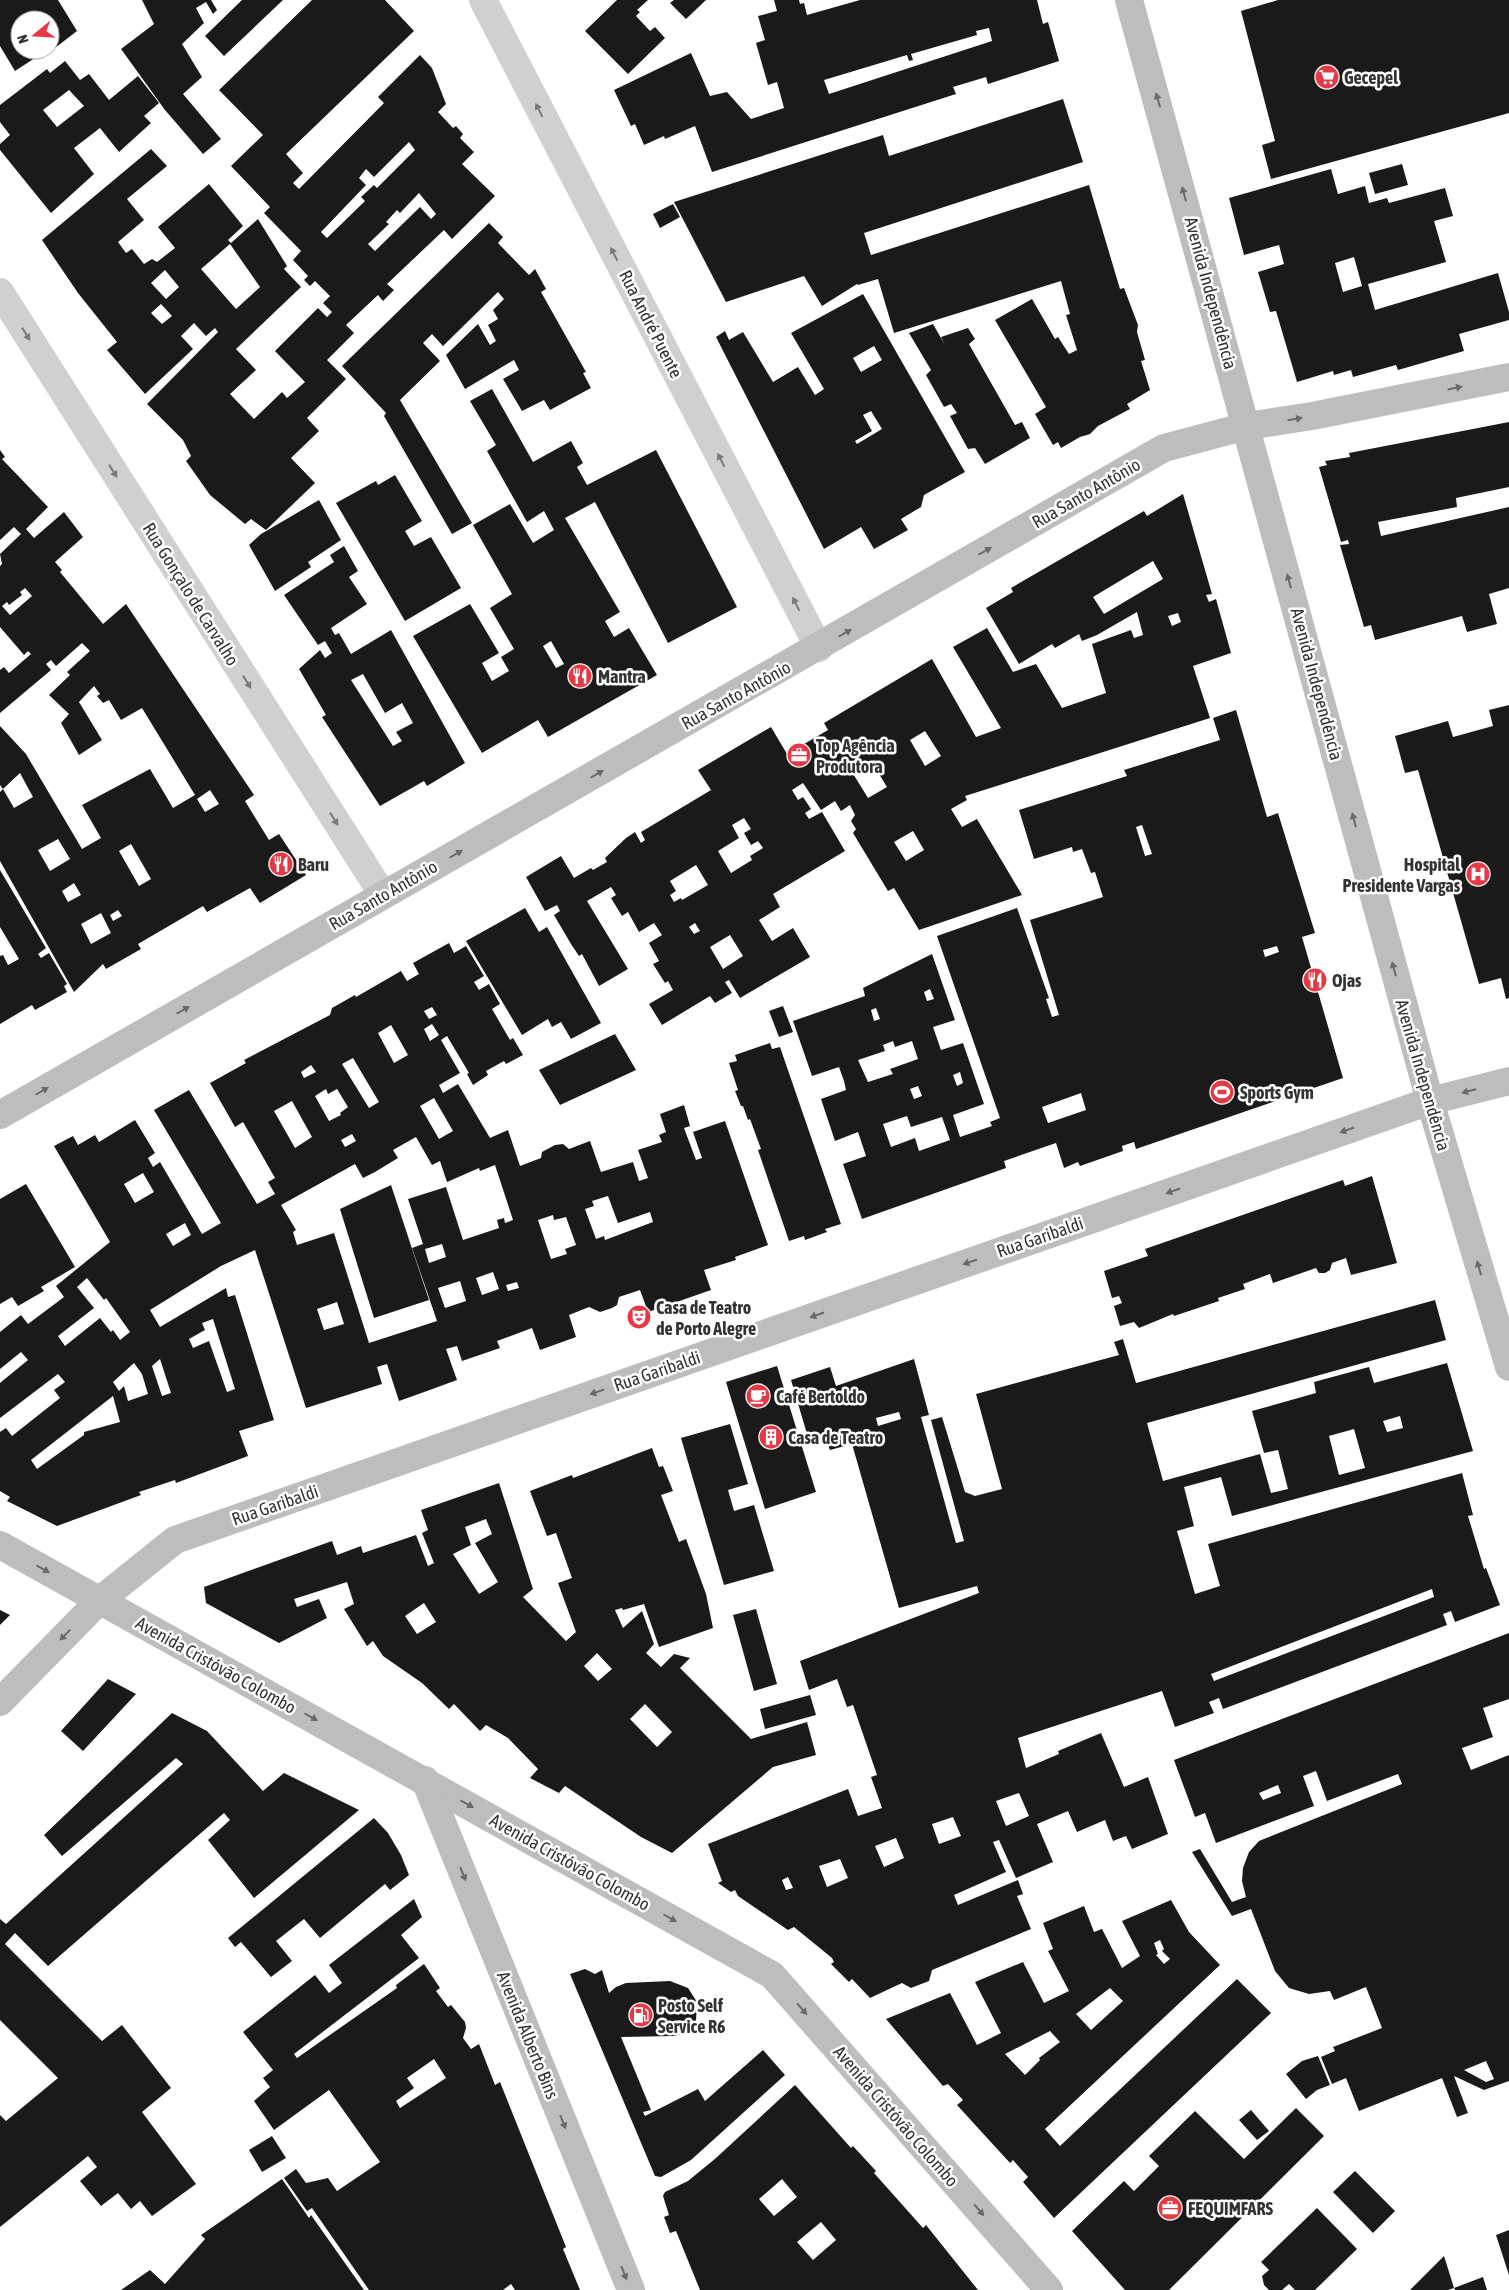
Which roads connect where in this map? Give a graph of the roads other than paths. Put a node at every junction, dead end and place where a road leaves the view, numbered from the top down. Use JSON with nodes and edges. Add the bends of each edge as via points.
{"nodes":[{"id":1,"x":483,"y":0,"type":"edge"},
{"id":2,"x":1130,"y":0,"type":"edge"},
{"id":3,"x":0,"y":292,"type":"edge"},
{"id":4,"x":1509,"y":377,"type":"edge"},
{"id":5,"x":1247,"y":426,"type":"junction"},
{"id":6,"x":819,"y":648,"type":"junction"},
{"id":7,"x":383,"y":895,"type":"junction"},
{"id":8,"x":1509,"y":1081,"type":"edge"},
{"id":9,"x":1430,"y":1101,"type":"junction"},
{"id":10,"x":0,"y":1115,"type":"edge"},
{"id":11,"x":1509,"y":1367,"type":"edge"},
{"id":12,"x":0,"y":1545,"type":"edge"},
{"id":13,"x":100,"y":1601,"type":"junction"},
{"id":14,"x":0,"y":1702,"type":"edge"},
{"id":15,"x":424,"y":1780,"type":"junction"},
{"id":16,"x":631,"y":2290,"type":"edge"},
{"id":17,"x":1050,"y":2290,"type":"edge"}],
"edges":[{"from":6,"to":1,"type":"street","name":"Rua André Puente","one_way":true},
{"from":5,"to":2,"type":"street","name":"Avenida Independência","one_way":true},
{"from":3,"to":7,"type":"street","name":"Rua Gonçalo de Carvalho","one_way":true},
{"from":5,"to":4,"type":"street","name":"Rua Santo Antônio","one_way":true},
{"from":6,"to":5,"type":"street","name":"Rua Santo Antônio","one_way":true,"via":[[1164,448]]},
{"from":9,"to":5,"type":"street","name":"Avenida Independência","one_way":true},
{"from":7,"to":6,"type":"street","name":"Rua Santo Antônio","one_way":true},
{"from":10,"to":7,"type":"street","name":"Rua Santo Antônio","one_way":true},
{"from":8,"to":9,"type":"street","name":"Rua Garibaldi","one_way":true},
{"from":11,"to":9,"type":"street","name":"Avenida Independência","one_way":true},
{"from":9,"to":13,"type":"street","name":"Rua Garibaldi","one_way":true,"via":[[175,1540]]},
{"from":12,"to":13,"type":"street","name":"Avenida Cristóvão Colombo","one_way":true},
{"from":13,"to":14,"type":"street","name":"Rua Garibaldi","one_way":true},
{"from":13,"to":15,"type":"street","name":"Avenida Cristóvão Colombo","one_way":true},
{"from":15,"to":16,"type":"street","name":"Avenida Alberto Bins","one_way":true},
{"from":15,"to":17,"type":"street","name":"Avenida Cristóvão Colombo","one_way":true,"via":[[772,1975]]}]}
